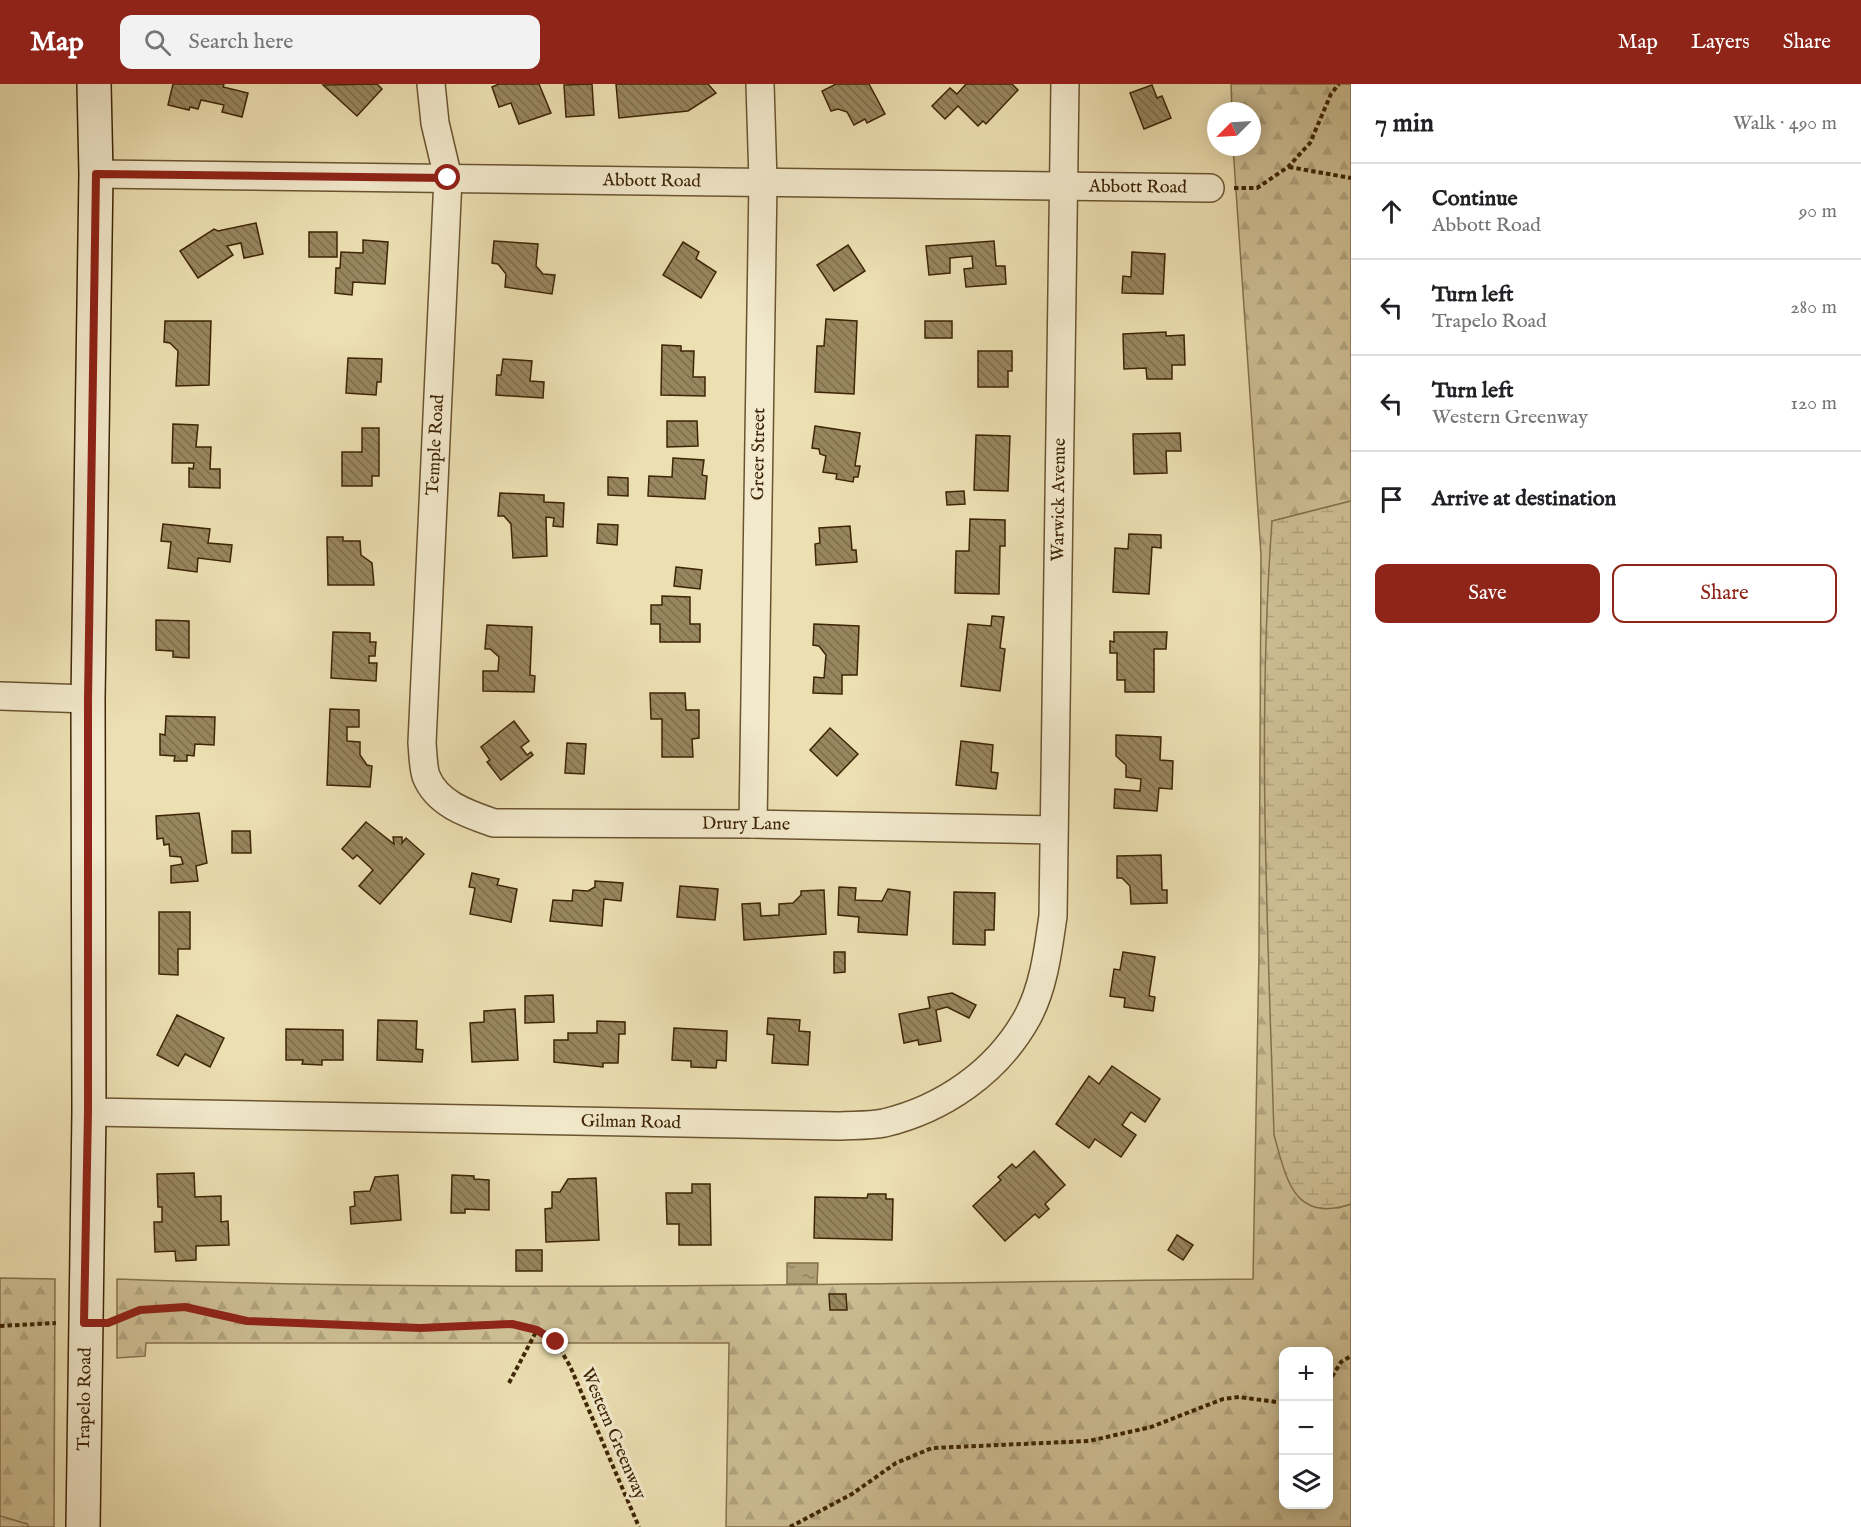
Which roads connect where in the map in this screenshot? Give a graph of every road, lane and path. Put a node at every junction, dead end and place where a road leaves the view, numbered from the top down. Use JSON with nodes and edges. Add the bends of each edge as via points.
{"nodes":[{"id":1,"x":94,"y":84,"type":"edge"},
{"id":2,"x":431,"y":84,"type":"edge"},
{"id":3,"x":760,"y":84,"type":"edge"},
{"id":4,"x":1065,"y":84,"type":"edge"},
{"id":5,"x":1339,"y":84,"type":"edge"},
{"id":6,"x":1288,"y":167,"type":"junction"},
{"id":7,"x":96,"y":174,"type":"junction"},
{"id":8,"x":448,"y":178,"type":"junction"},
{"id":9,"x":1351,"y":178,"type":"edge"},
{"id":10,"x":763,"y":181,"type":"junction"},
{"id":11,"x":1062,"y":185,"type":"junction"},
{"id":12,"x":1209,"y":188,"type":"joint"},
{"id":13,"x":0,"y":696,"type":"edge"},
{"id":14,"x":88,"y":699,"type":"junction"},
{"id":15,"x":445,"y":801,"type":"joint"},
{"id":16,"x":753,"y":824,"type":"junction"},
{"id":17,"x":1053,"y":830,"type":"junction"},
{"id":18,"x":1053,"y":916,"type":"joint"},
{"id":19,"x":88,"y":1112,"type":"junction"},
{"id":20,"x":84,"y":1323,"type":"junction"},
{"id":21,"x":0,"y":1326,"type":"edge"},
{"id":22,"x":537,"y":1330,"type":"junction"},
{"id":23,"x":1351,"y":1356,"type":"edge"},
{"id":24,"x":1333,"y":1376,"type":"edge"},
{"id":25,"x":509,"y":1383,"type":"dead end"},
{"id":26,"x":1279,"y":1401,"type":"edge"},
{"id":27,"x":82,"y":1527,"type":"edge"},
{"id":28,"x":639,"y":1527,"type":"edge"},
{"id":29,"x":790,"y":1527,"type":"edge"}],
"edges":[{"from":1,"to":7,"type":"main road","name":"Trapelo Road"},
{"from":2,"to":8,"type":"street","name":"Temple Road","via":[[435,123]]},
{"from":3,"to":10,"type":"street","name":"Greer Street"},
{"from":4,"to":11,"type":"street","name":"Warwick Avenue"},
{"from":5,"to":6,"type":"path","via":[[1310,143]]},
{"from":6,"to":9,"type":"path"},
{"from":6,"to":12,"type":"path","via":[[1257,188]]},
{"from":7,"to":8,"type":"street","name":"Abbott Road"},
{"from":7,"to":14,"type":"main road","name":"Trapelo Road"},
{"from":8,"to":10,"type":"street","name":"Abbott Road"},
{"from":8,"to":15,"type":"street","name":"Temple Road","via":[[422,743],[426,776]]},
{"from":10,"to":11,"type":"street","name":"Abbott Road"},
{"from":10,"to":16,"type":"street","name":"Greer Street"},
{"from":11,"to":12,"type":"street","name":"Abbott Road"},
{"from":11,"to":17,"type":"street","name":"Warwick Avenue"},
{"from":13,"to":14,"type":"street"},
{"from":14,"to":19,"type":"main road","name":"Trapelo Road"},
{"from":15,"to":16,"type":"street","name":"Drury Lane","via":[[466,814],[494,823]]},
{"from":16,"to":17,"type":"street","name":"Drury Lane"},
{"from":17,"to":18,"type":"street","name":"Warwick Avenue"},
{"from":18,"to":19,"type":"street","name":"Gilman Road","via":[[1044,972],[1028,1017],[1000,1056],[966,1087],[926,1110],[882,1123],[838,1126]]},
{"from":19,"to":20,"type":"main road","name":"Trapelo Road"},
{"from":20,"to":21,"type":"path","name":"Western Greenway"},
{"from":20,"to":22,"type":"path","name":"Western Greenway","via":[[108,1323],[140,1310],[185,1307],[247,1321],[420,1328],[512,1324]]},
{"from":20,"to":27,"type":"main road","name":"Trapelo Road"},
{"from":22,"to":25,"type":"path"},
{"from":22,"to":28,"type":"path","name":"Western Greenway","via":[[556,1342],[570,1366]]},
{"from":23,"to":24,"type":"path","via":[[1341,1362]]},
{"from":26,"to":29,"type":"path","via":[[1239,1396],[1223,1399],[1151,1428],[1089,1440],[932,1448],[896,1463],[852,1494]]}]}
